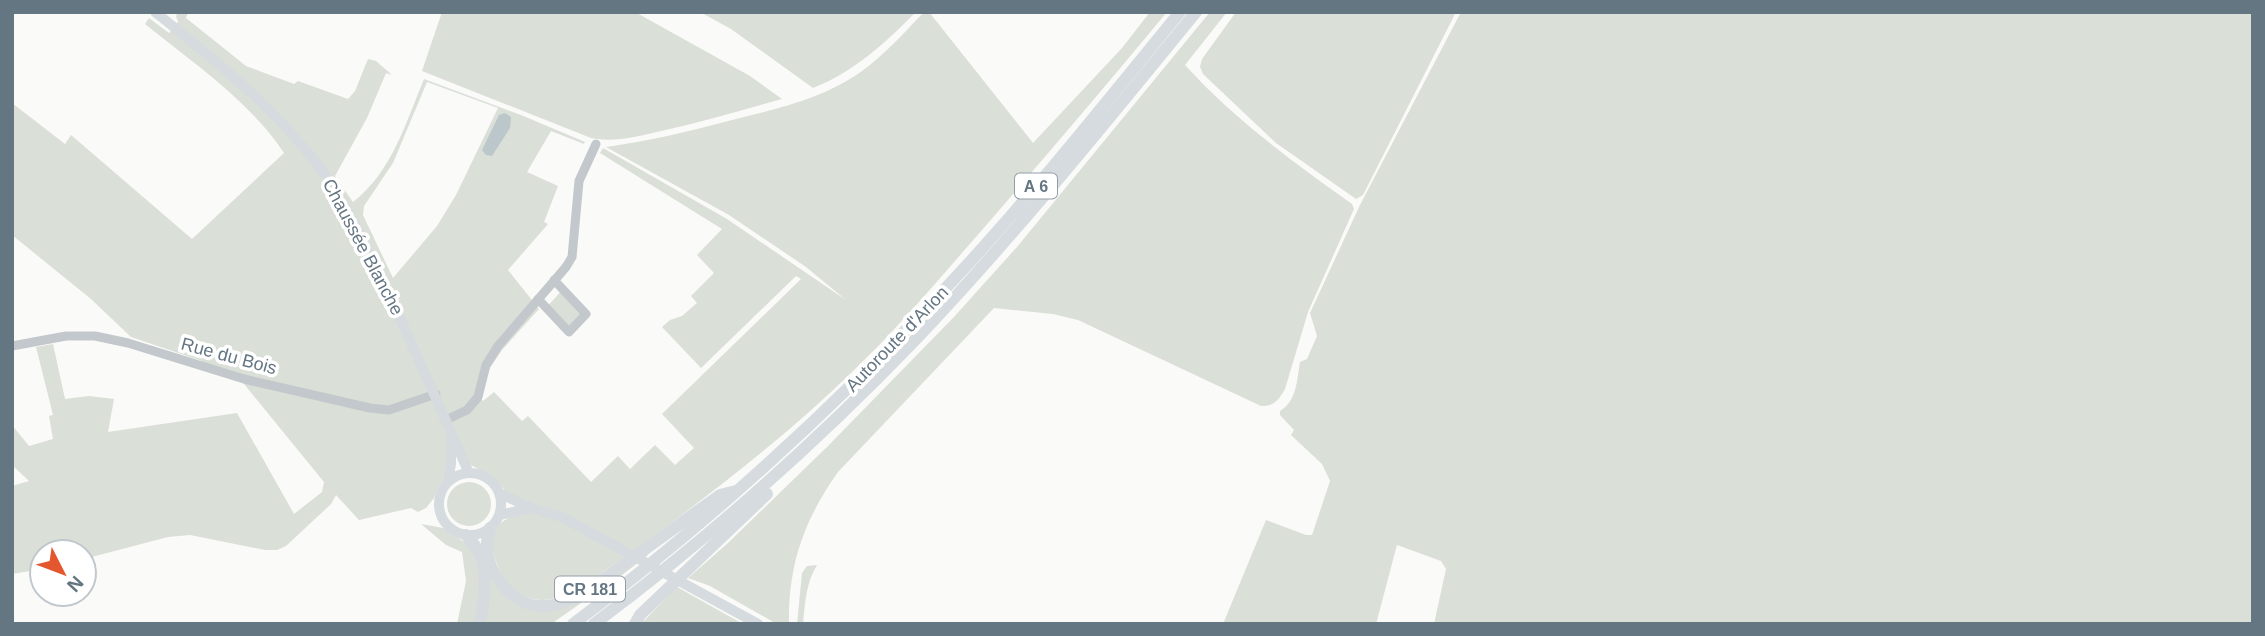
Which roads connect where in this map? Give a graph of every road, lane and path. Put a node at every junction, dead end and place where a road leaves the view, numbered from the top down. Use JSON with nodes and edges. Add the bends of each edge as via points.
{"nodes":[{"id":1,"x":155,"y":12,"type":"edge"},
{"id":2,"x":1180,"y":12,"type":"edge"},
{"id":3,"x":1196,"y":12,"type":"edge"},
{"id":4,"x":596,"y":144,"type":"dead end"},
{"id":5,"x":555,"y":280,"type":"junction"},
{"id":6,"x":538,"y":299,"type":"junction"},
{"id":7,"x":12,"y":346,"type":"edge"},
{"id":8,"x":436,"y":394,"type":"junction"},
{"id":9,"x":446,"y":420,"type":"junction"},
{"id":10,"x":451,"y":433,"type":"junction"},
{"id":11,"x":794,"y":458,"type":"junction"},
{"id":12,"x":469,"y":473,"type":"junction"},
{"id":13,"x":448,"y":481,"type":"junction"},
{"id":14,"x":741,"y":490,"type":"junction"},
{"id":15,"x":499,"y":493,"type":"junction"},
{"id":16,"x":531,"y":508,"type":"junction"},
{"id":17,"x":499,"y":515,"type":"junction"},
{"id":18,"x":490,"y":528,"type":"junction"},
{"id":19,"x":466,"y":535,"type":"junction"},
{"id":20,"x":480,"y":624,"type":"edge"},
{"id":21,"x":573,"y":624,"type":"edge"},
{"id":22,"x":594,"y":624,"type":"edge"},
{"id":23,"x":635,"y":624,"type":"edge"},
{"id":24,"x":758,"y":624,"type":"edge"}],
"edges":[{"from":1,"to":8,"type":"main road","name":"Chaussée Blanche","via":[[261,103],[315,160],[346,208]]},
{"from":2,"to":14,"type":"highway","name":"Autoroute d'Arlon","number":"A 6","via":[[945,289]]},
{"from":3,"to":11,"type":"highway","name":"Autoroute d'Arlon","number":"A 6","via":[[1009,237],[915,340]]},
{"from":4,"to":5,"type":"street","via":[[579,181],[572,257]]},
{"from":5,"to":6,"type":"street"},
{"from":5,"to":6,"type":"street","via":[[586,314],[569,332]]},
{"from":6,"to":9,"type":"street","via":[[486,365],[478,397],[467,410]]},
{"from":7,"to":8,"type":"street","name":"Rue du Bois","via":[[95,336],[244,379],[370,408],[389,410]]},
{"from":8,"to":9,"type":"main road","name":"Chaussée Blanche"},
{"from":9,"to":10,"type":"main road","name":"Chaussée Blanche"},
{"from":10,"to":12,"type":"main road","name":"Chaussée Blanche"},
{"from":10,"to":13,"type":"main road"},
{"from":11,"to":22,"type":"highway","name":"Autoroute d'Arlon","number":"A 6","via":[[691,549]]},
{"from":11,"to":23,"type":"highway","number":"A 6","via":[[775,486]]},
{"from":12,"to":13,"type":"main road"},
{"from":12,"to":15,"type":"main road","via":[[487,478]]},
{"from":13,"to":19,"type":"main road","via":[[439,496],[439,513],[449,528]]},
{"from":14,"to":18,"type":"highway","number":"CR 181","via":[[720,495],[583,594],[560,604],[530,605],[505,589],[486,545]]},
{"from":14,"to":21,"type":"highway","name":"Autoroute d'Arlon","number":"A 6"},
{"from":15,"to":16,"type":"main road","number":"CR 181"},
{"from":15,"to":17,"type":"main road"},
{"from":16,"to":17,"type":"main road","number":"CR 181"},
{"from":16,"to":24,"type":"main road","number":"CR 181","via":[[562,517]]},
{"from":17,"to":18,"type":"main road"},
{"from":18,"to":19,"type":"main road"},
{"from":19,"to":20,"type":"highway","via":[[481,554],[483,566]]}]}
